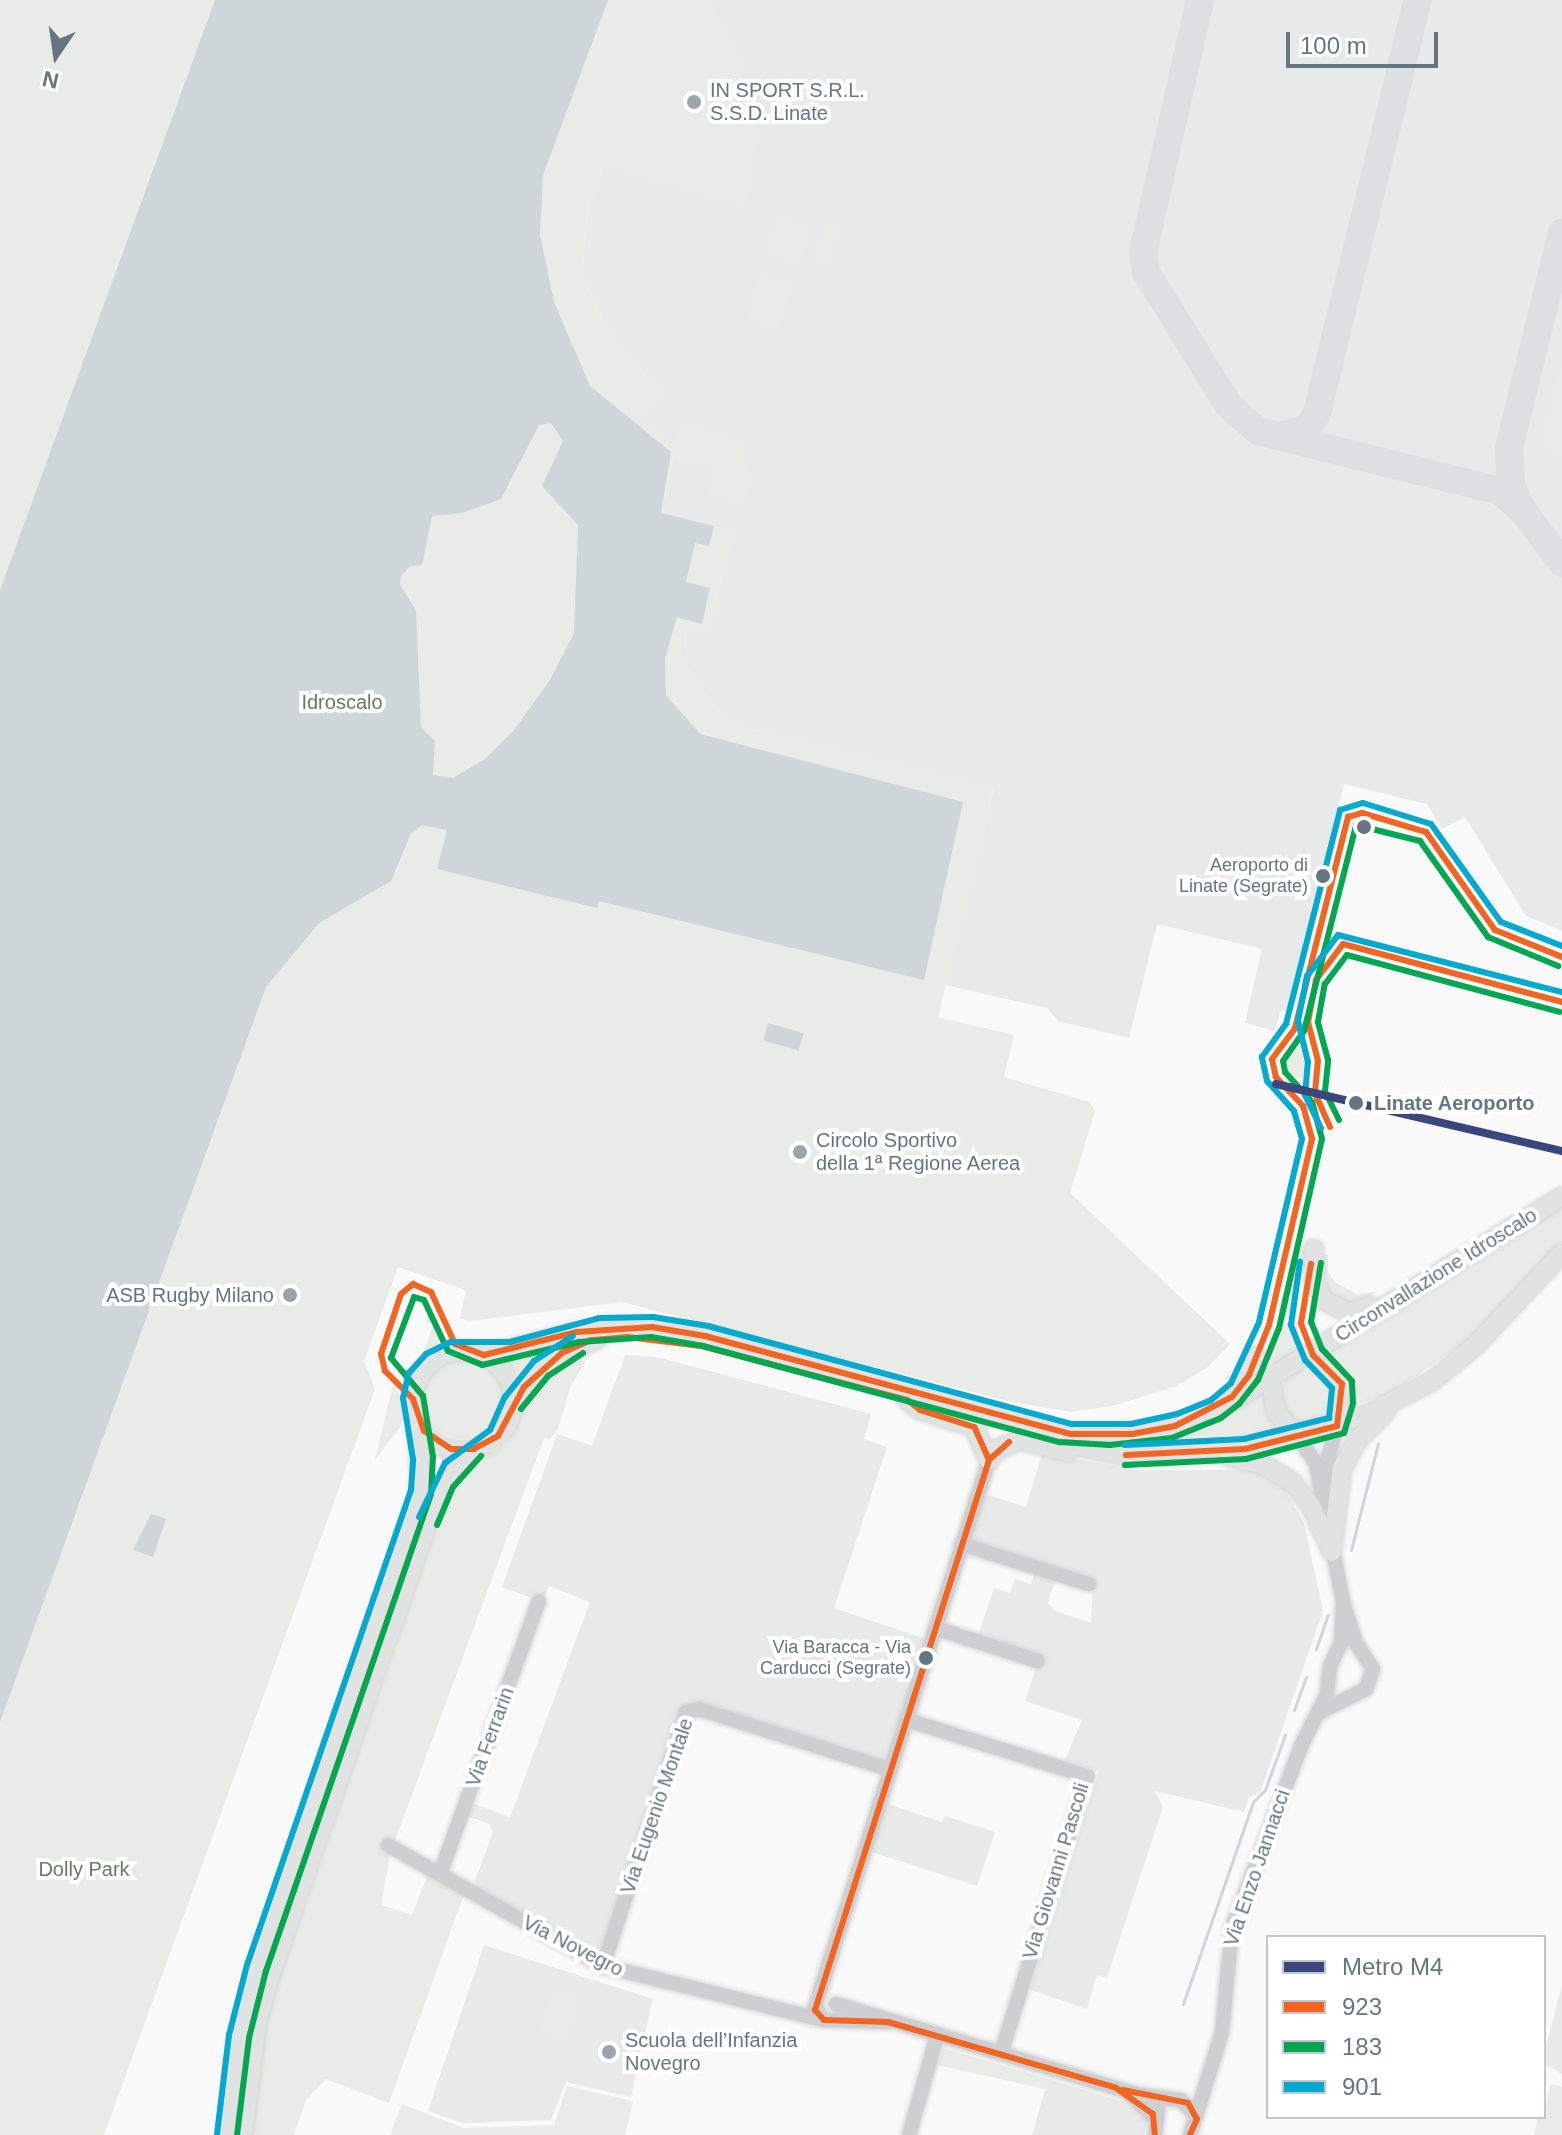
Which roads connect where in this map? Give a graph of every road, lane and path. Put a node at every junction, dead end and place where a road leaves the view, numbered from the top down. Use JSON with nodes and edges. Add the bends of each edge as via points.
{"nodes":[{"id":1,"x":1562,"y":1197,"type":"edge"},
{"id":2,"x":1314,"y":1249,"type":"dead end"},
{"id":3,"x":1562,"y":1253,"type":"edge"},
{"id":4,"x":1409,"y":1288,"type":"junction"},
{"id":5,"x":1311,"y":1353,"type":"junction"},
{"id":6,"x":484,"y":1355,"type":"junction"},
{"id":7,"x":1256,"y":1356,"type":"dead end"},
{"id":8,"x":1270,"y":1377,"type":"junction"},
{"id":9,"x":907,"y":1400,"type":"junction"},
{"id":10,"x":1397,"y":1401,"type":"junction"},
{"id":11,"x":513,"y":1403,"type":"junction"},
{"id":12,"x":1216,"y":1409,"type":"junction"},
{"id":13,"x":418,"y":1423,"type":"junction"},
{"id":14,"x":1337,"y":1426,"type":"junction"},
{"id":15,"x":1298,"y":1437,"type":"junction"},
{"id":16,"x":474,"y":1449,"type":"junction"},
{"id":17,"x":1098,"y":1452,"type":"junction"},
{"id":18,"x":1176,"y":1455,"type":"junction"},
{"id":19,"x":989,"y":1460,"type":"junction"},
{"id":20,"x":961,"y":1544,"type":"junction"},
{"id":21,"x":1332,"y":1552,"type":"junction"},
{"id":22,"x":1089,"y":1584,"type":"dead end"},
{"id":23,"x":539,"y":1601,"type":"dead end"},
{"id":24,"x":1343,"y":1602,"type":"junction"},
{"id":25,"x":935,"y":1628,"type":"junction"},
{"id":26,"x":1363,"y":1654,"type":"junction"},
{"id":27,"x":1337,"y":1656,"type":"junction"},
{"id":28,"x":1038,"y":1661,"type":"dead end"},
{"id":29,"x":1330,"y":1680,"type":"junction"},
{"id":30,"x":1350,"y":1695,"type":"junction"},
{"id":31,"x":1316,"y":1717,"type":"junction"},
{"id":32,"x":907,"y":1720,"type":"junction"},
{"id":33,"x":891,"y":1770,"type":"junction"},
{"id":34,"x":388,"y":1845,"type":"dead end"},
{"id":35,"x":440,"y":1874,"type":"junction"},
{"id":36,"x":603,"y":1966,"type":"junction"},
{"id":37,"x":826,"y":1969,"type":"junction"},
{"id":38,"x":835,"y":2002,"type":"junction"},
{"id":39,"x":816,"y":2005,"type":"junction"},
{"id":40,"x":773,"y":2009,"type":"junction"},
{"id":41,"x":826,"y":2020,"type":"junction"},
{"id":42,"x":888,"y":2022,"type":"junction"},
{"id":43,"x":937,"y":2036,"type":"junction"},
{"id":44,"x":1001,"y":2054,"type":"junction"},
{"id":45,"x":1205,"y":2076,"type":"junction"},
{"id":46,"x":1116,"y":2088,"type":"junction"},
{"id":47,"x":1173,"y":2100,"type":"junction"},
{"id":48,"x":1196,"y":2116,"type":"junction"},
{"id":49,"x":1157,"y":2128,"type":"edge"},
{"id":50,"x":227,"y":2135,"type":"edge"},
{"id":51,"x":243,"y":2135,"type":"edge"},
{"id":52,"x":909,"y":2135,"type":"edge"},
{"id":53,"x":1190,"y":2135,"type":"edge"}],
"edges":[{"from":1,"to":4,"type":"main road","name":"Circonvallazione Idroscalo"},
{"from":2,"to":4,"type":"main road","via":[[1319,1292],[1335,1309],[1359,1312]]},
{"from":3,"to":10,"type":"main road","via":[[1485,1337]]},
{"from":4,"to":5,"type":"main road","name":"Circonvallazione Idroscalo"},
{"from":5,"to":8,"type":"main road","name":"Circonvallazione Idroscalo"},
{"from":5,"to":14,"type":"main road","via":[[1342,1384]]},
{"from":6,"to":11,"type":"main road","via":[[506,1375]]},
{"from":6,"to":12,"type":"main road","name":"Circonvallazione Idroscalo","via":[[589,1330],[652,1327],[705,1336],[1071,1434],[1157,1431]]},
{"from":6,"to":13,"type":"main road","via":[[453,1352],[425,1368],[413,1399]]},
{"from":7,"to":12,"type":"main road","via":[[1239,1389]]},
{"from":8,"to":12,"type":"main road","name":"Circonvallazione Idroscalo"},
{"from":8,"to":15,"type":"main road","via":[[1276,1412]]},
{"from":9,"to":11,"type":"main road","via":[[701,1346],[628,1337],[576,1345],[541,1368]]},
{"from":9,"to":17,"type":"main road"},
{"from":9,"to":19,"type":"main road","via":[[920,1410],[976,1428]]},
{"from":10,"to":14,"type":"main road"},
{"from":10,"to":21,"type":"main road","via":[[1365,1431],[1344,1463],[1335,1492]]},
{"from":11,"to":16,"type":"main road","via":[[504,1429]]},
{"from":13,"to":16,"type":"main road","via":[[441,1445]]},
{"from":13,"to":50,"type":"main road","via":[[421,1492],[256,1968],[239,2036]]},
{"from":14,"to":15,"type":"main road"},
{"from":14,"to":21,"type":"street","name":"Via Enzo Jannacci","via":[[1328,1464]]},
{"from":15,"to":18,"type":"main road","via":[[1245,1449]]},
{"from":15,"to":21,"type":"street","name":"Via Enzo Jannacci","via":[[1317,1468]]},
{"from":16,"to":51,"type":"main road","via":[[452,1470],[436,1498],[271,1972],[257,2022]]},
{"from":17,"to":18,"type":"main road"},
{"from":17,"to":19,"type":"main road","via":[[1068,1452],[1020,1440],[998,1449]]},
{"from":18,"to":21,"type":"main road","via":[[1239,1458],[1276,1471],[1307,1500]]},
{"from":19,"to":20,"type":"street"},
{"from":20,"to":22,"type":"street"},
{"from":20,"to":25,"type":"street"},
{"from":21,"to":24,"type":"street","name":"Via Enzo Jannacci"},
{"from":23,"to":35,"type":"street","name":"Via Ferrarin"},
{"from":24,"to":26,"type":"street","name":"Via Enzo Jannacci"},
{"from":24,"to":27,"type":"street","name":"Via Enzo Jannacci"},
{"from":25,"to":28,"type":"street"},
{"from":25,"to":32,"type":"street"},
{"from":26,"to":27,"type":"street"},
{"from":26,"to":30,"type":"street","name":"Via Enzo Jannacci","via":[[1372,1665],[1372,1680],[1363,1692]]},
{"from":27,"to":29,"type":"street","name":"Via Enzo Jannacci"},
{"from":29,"to":30,"type":"street"},
{"from":29,"to":31,"type":"street","name":"Via Enzo Jannacci"},
{"from":30,"to":31,"type":"street","name":"Via Enzo Jannacci"},
{"from":31,"to":45,"type":"street","name":"Via Enzo Jannacci","via":[[1232,1928],[1225,2016]]},
{"from":32,"to":33,"type":"street"},
{"from":32,"to":44,"type":"street","name":"Via Giovanni Pascoli","via":[[1087,1776]]},
{"from":33,"to":36,"type":"street","name":"Via Eugenio Montale","via":[[699,1709],[686,1712]]},
{"from":33,"to":37,"type":"street"},
{"from":34,"to":35,"type":"street","name":"Via Novegro"},
{"from":35,"to":36,"type":"street","name":"Via Novegro"},
{"from":36,"to":40,"type":"street","name":"Via Novegro"},
{"from":37,"to":38,"type":"street"},
{"from":37,"to":39,"type":"street"},
{"from":38,"to":39,"type":"street","name":"Via Novegro","via":[[825,1998]]},
{"from":38,"to":41,"type":"street","via":[[836,2013]]},
{"from":38,"to":42,"type":"street","name":"Via Novegro"},
{"from":39,"to":40,"type":"street","name":"Via Novegro"},
{"from":39,"to":41,"type":"street"},
{"from":40,"to":41,"type":"street","name":"Via Novegro"},
{"from":41,"to":42,"type":"street","name":"Via Novegro"},
{"from":42,"to":43,"type":"street","name":"Via Novegro"},
{"from":43,"to":44,"type":"street","name":"Via Novegro"},
{"from":43,"to":52,"type":"street"},
{"from":44,"to":46,"type":"street","name":"Via Novegro"},
{"from":45,"to":47,"type":"street"},
{"from":45,"to":48,"type":"street","name":"Via Enzo Jannacci"},
{"from":46,"to":47,"type":"street","name":"Via Novegro"},
{"from":46,"to":49,"type":"street","name":"Via Novegro"},
{"from":47,"to":48,"type":"street","name":"Via Novegro","via":[[1188,2103]]},
{"from":47,"to":49,"type":"street","name":"Via Novegro"},
{"from":48,"to":53,"type":"street"}]}
